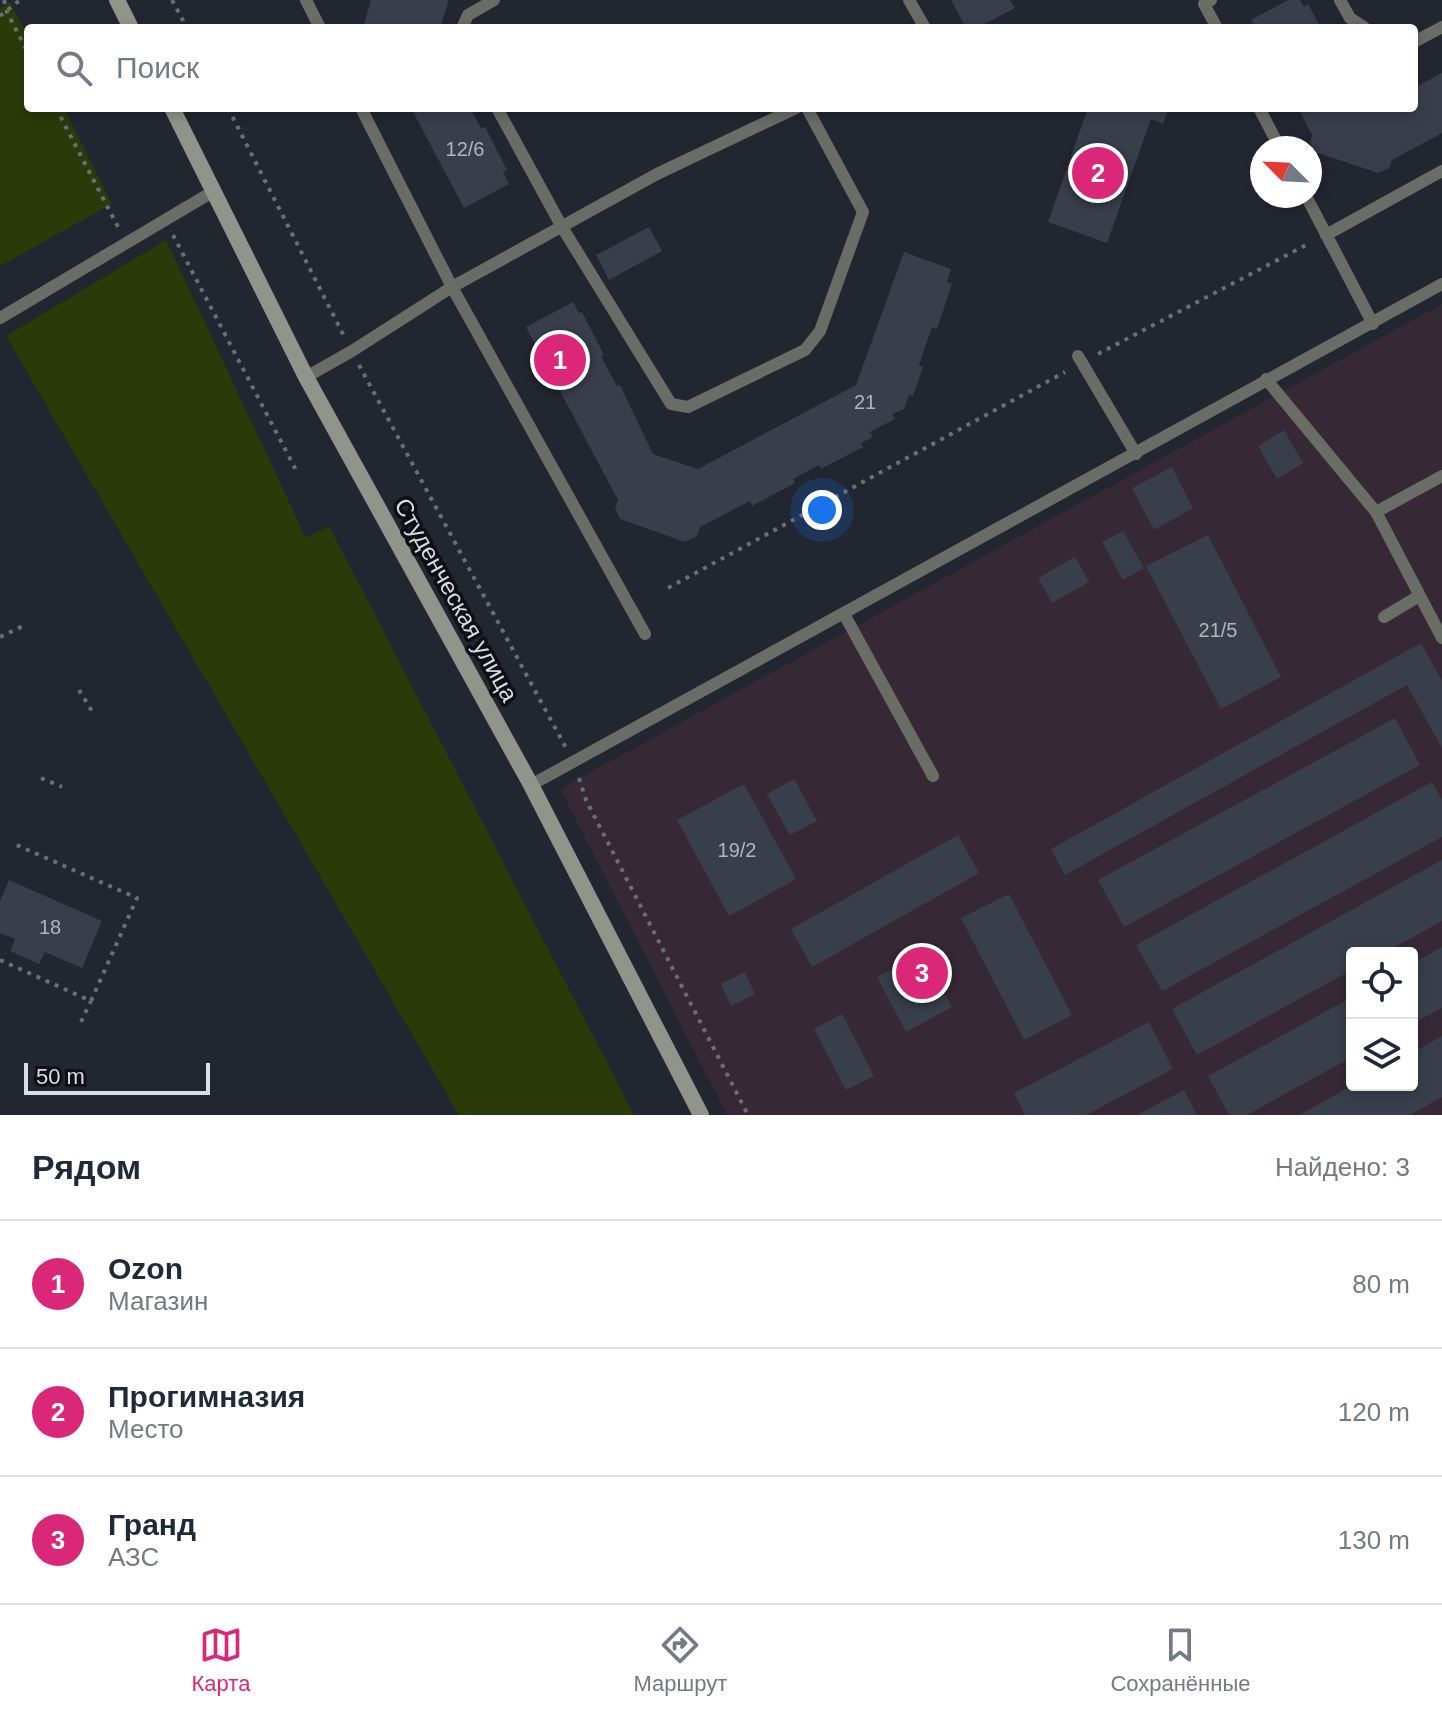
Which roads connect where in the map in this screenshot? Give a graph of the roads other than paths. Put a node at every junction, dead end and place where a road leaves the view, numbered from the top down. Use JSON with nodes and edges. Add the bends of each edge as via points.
{"nodes":[{"id":1,"x":117,"y":0,"type":"edge"},
{"id":2,"x":306,"y":0,"type":"edge"},
{"id":3,"x":494,"y":0,"type":"edge"},
{"id":4,"x":909,"y":0,"type":"edge"},
{"id":5,"x":1211,"y":0,"type":"edge"},
{"id":6,"x":1340,"y":0,"type":"edge"},
{"id":7,"x":129,"y":24,"type":"edge"},
{"id":8,"x":318,"y":24,"type":"edge"},
{"id":9,"x":464,"y":24,"type":"edge"},
{"id":10,"x":923,"y":24,"type":"edge"},
{"id":11,"x":1215,"y":24,"type":"edge"},
{"id":12,"x":1359,"y":24,"type":"edge"},
{"id":13,"x":1442,"y":27,"type":"edge"},
{"id":14,"x":1418,"y":40,"type":"edge"},
{"id":15,"x":174,"y":112,"type":"edge"},
{"id":16,"x":363,"y":112,"type":"edge"},
{"id":17,"x":499,"y":112,"type":"edge"},
{"id":18,"x":788,"y":112,"type":"edge"},
{"id":19,"x":809,"y":112,"type":"edge"},
{"id":20,"x":1261,"y":112,"type":"edge"},
{"id":21,"x":1274,"y":136,"type":"edge"},
{"id":22,"x":1442,"y":171,"type":"edge"},
{"id":23,"x":214,"y":191,"type":"junction"},
{"id":24,"x":1312,"y":208,"type":"edge"},
{"id":25,"x":562,"y":227,"type":"junction"},
{"id":26,"x":1326,"y":235,"type":"junction"},
{"id":27,"x":1442,"y":284,"type":"edge"},
{"id":28,"x":452,"y":287,"type":"junction"},
{"id":29,"x":0,"y":318,"type":"edge"},
{"id":30,"x":1373,"y":324,"type":"junction"},
{"id":31,"x":1080,"y":359,"type":"road end"},
{"id":32,"x":306,"y":377,"type":"junction"},
{"id":33,"x":1266,"y":379,"type":"junction"},
{"id":34,"x":1136,"y":454,"type":"junction"},
{"id":35,"x":1442,"y":476,"type":"edge"},
{"id":36,"x":1376,"y":512,"type":"junction"},
{"id":37,"x":1419,"y":596,"type":"junction"},
{"id":38,"x":844,"y":614,"type":"junction"},
{"id":39,"x":1384,"y":617,"type":"dead end"},
{"id":40,"x":645,"y":634,"type":"dead end"},
{"id":41,"x":1442,"y":638,"type":"edge"},
{"id":42,"x":933,"y":776,"type":"dead end"},
{"id":43,"x":531,"y":785,"type":"junction"},
{"id":44,"x":701,"y":1115,"type":"edge"}],
"edges":[{"from":1,"to":7,"type":"main road"},
{"from":2,"to":8,"type":"lane"},
{"from":3,"to":9,"type":"lane","via":[[468,15]]},
{"from":4,"to":10,"type":"lane"},
{"from":5,"to":11,"type":"lane","via":[[1204,4]]},
{"from":6,"to":12,"type":"lane"},
{"from":13,"to":14,"type":"lane"},
{"from":15,"to":23,"type":"main road","name":"Студенческая улица"},
{"from":16,"to":28,"type":"lane"},
{"from":17,"to":25,"type":"lane"},
{"from":18,"to":25,"type":"lane","via":[[657,174]]},
{"from":19,"to":25,"type":"lane","via":[[863,212],[820,331],[805,350],[688,407],[671,404]]},
{"from":20,"to":21,"type":"lane"},
{"from":22,"to":26,"type":"lane"},
{"from":23,"to":29,"type":"lane"},
{"from":23,"to":32,"type":"main road","name":"Студенческая улица"},
{"from":24,"to":26,"type":"lane"},
{"from":25,"to":28,"type":"lane"},
{"from":26,"to":30,"type":"lane"},
{"from":27,"to":30,"type":"lane"},
{"from":28,"to":32,"type":"lane"},
{"from":28,"to":40,"type":"lane"},
{"from":30,"to":33,"type":"lane"},
{"from":31,"to":34,"type":"lane"},
{"from":32,"to":43,"type":"main road","name":"Студенческая улица"},
{"from":33,"to":34,"type":"lane"},
{"from":33,"to":36,"type":"lane"},
{"from":34,"to":38,"type":"lane"},
{"from":35,"to":36,"type":"lane"},
{"from":36,"to":37,"type":"lane"},
{"from":37,"to":39,"type":"lane"},
{"from":37,"to":41,"type":"lane"},
{"from":38,"to":42,"type":"lane"},
{"from":38,"to":43,"type":"lane"},
{"from":43,"to":44,"type":"main road","name":"Студенческая улица"}]}
